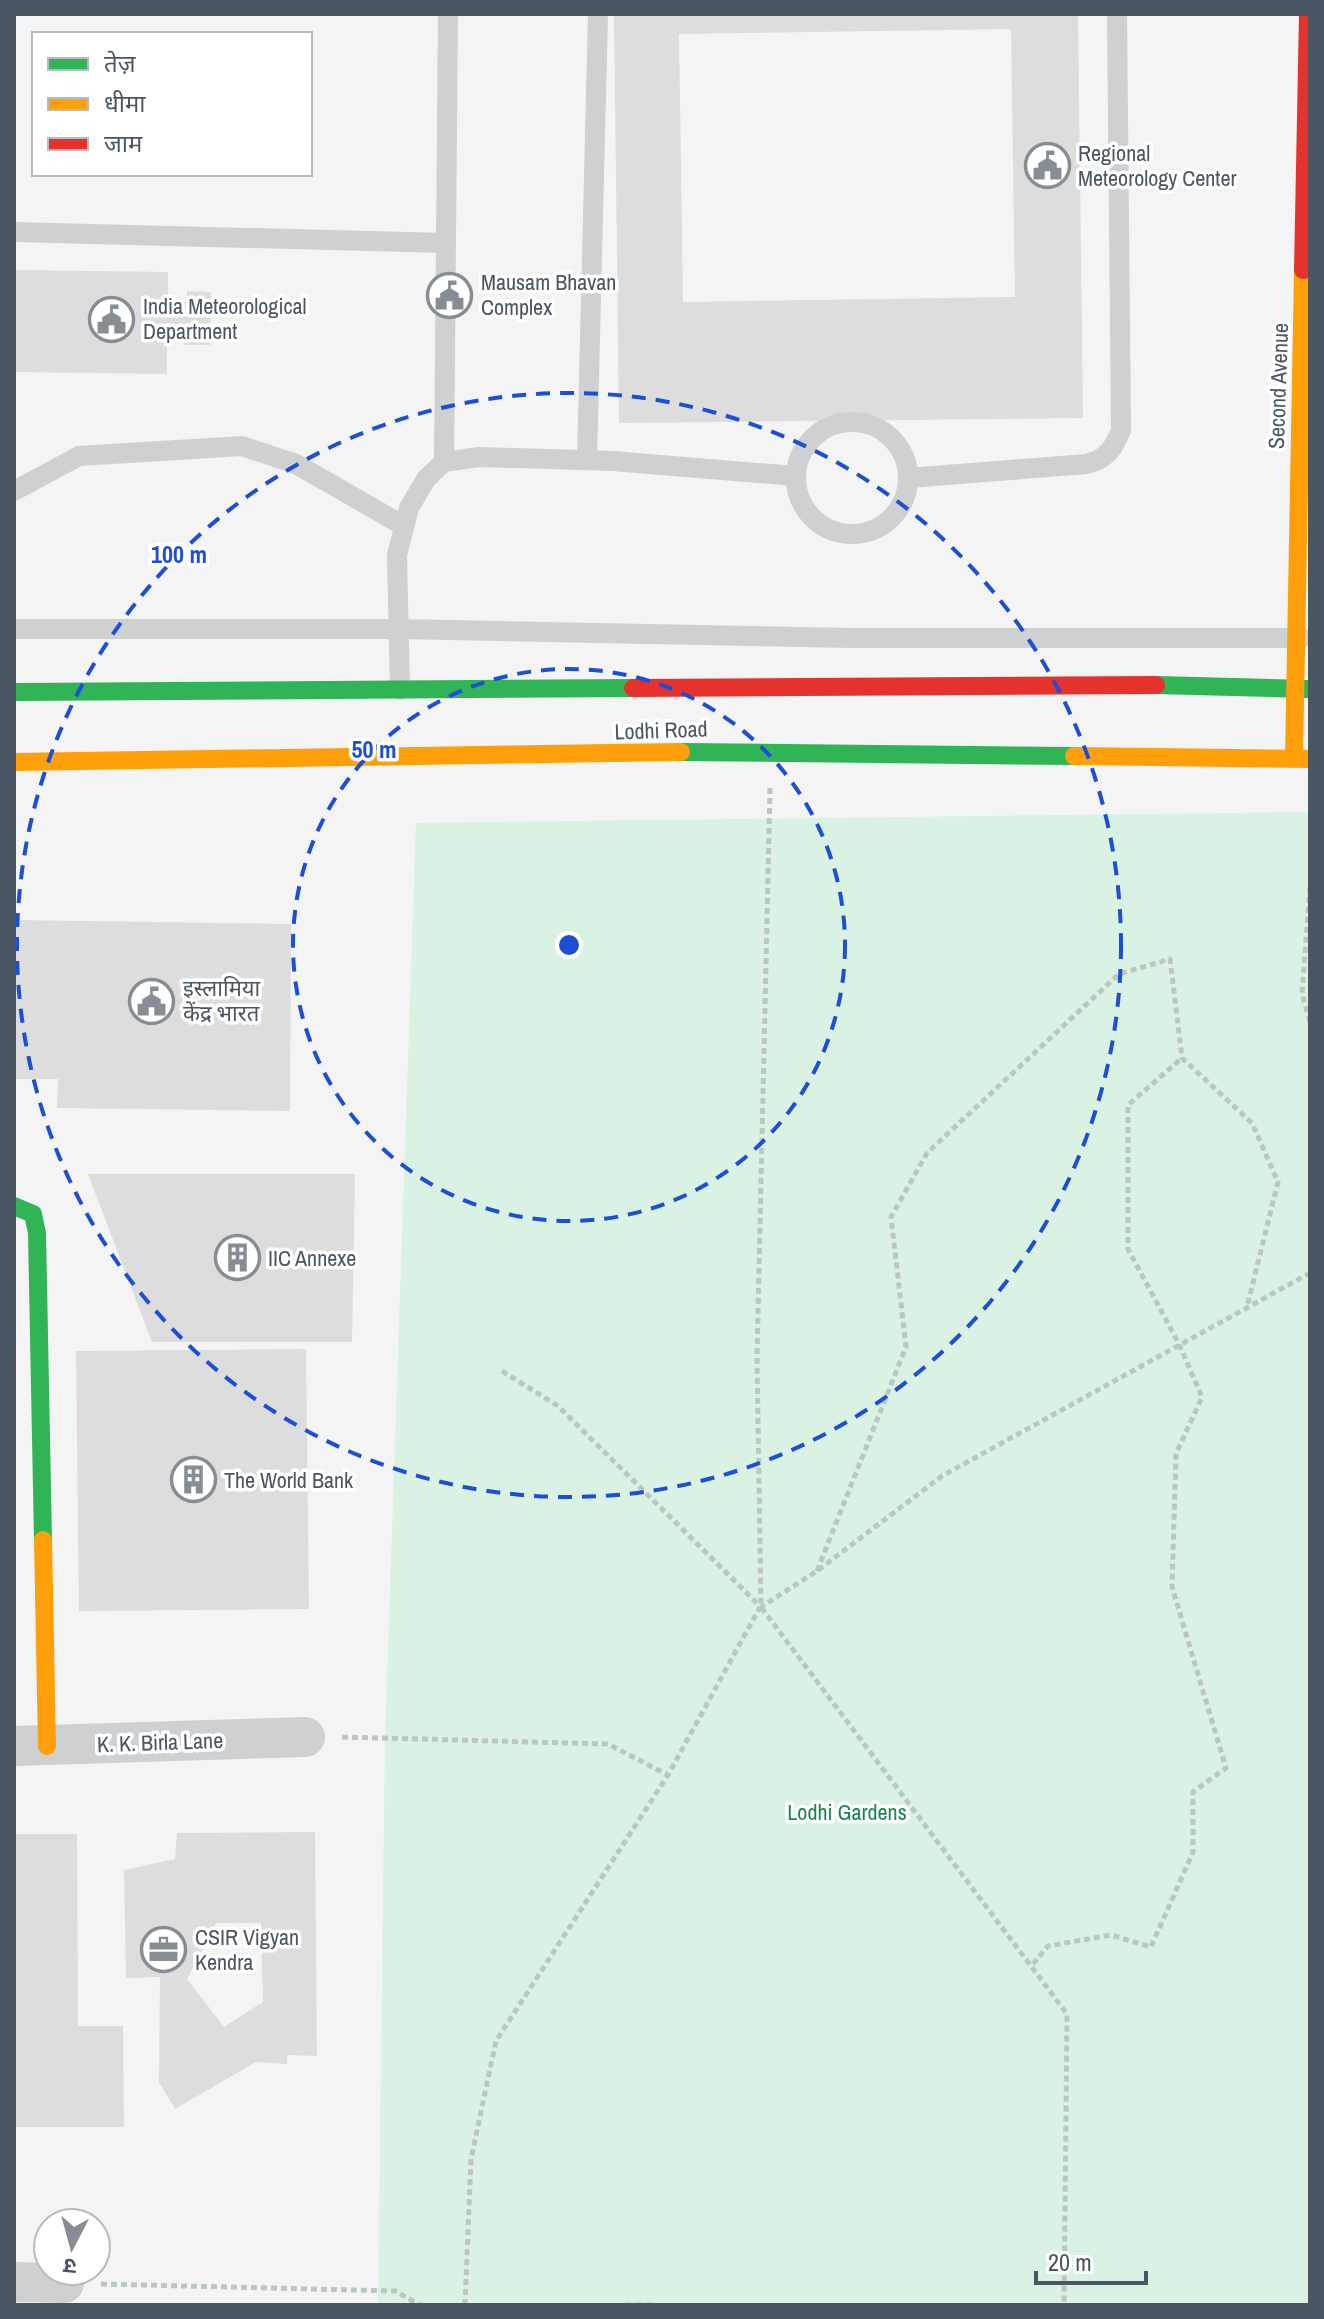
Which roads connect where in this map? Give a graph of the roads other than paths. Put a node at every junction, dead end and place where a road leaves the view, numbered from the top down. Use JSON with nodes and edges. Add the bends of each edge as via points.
{"nodes":[{"id":1,"x":448,"y":14,"type":"edge"},
{"id":2,"x":598,"y":14,"type":"edge"},
{"id":3,"x":1117,"y":14,"type":"edge"},
{"id":4,"x":1308,"y":14,"type":"edge"},
{"id":5,"x":1310,"y":90,"type":"edge"},
{"id":6,"x":14,"y":232,"type":"edge"},
{"id":7,"x":446,"y":243,"type":"junction"},
{"id":8,"x":1307,"y":265,"type":"edge"},
{"id":9,"x":587,"y":460,"type":"junction"},
{"id":10,"x":444,"y":462,"type":"junction"},
{"id":11,"x":795,"y":476,"type":"junction"},
{"id":12,"x":908,"y":478,"type":"junction"},
{"id":13,"x":14,"y":491,"type":"edge"},
{"id":14,"x":404,"y":526,"type":"junction"},
{"id":15,"x":14,"y":629,"type":"edge"},
{"id":16,"x":400,"y":629,"type":"junction"},
{"id":17,"x":1302,"y":638,"type":"edge"},
{"id":18,"x":1302,"y":689,"type":"edge"},
{"id":19,"x":400,"y":690,"type":"junction"},
{"id":20,"x":14,"y":692,"type":"edge"},
{"id":21,"x":1302,"y":759,"type":"edge"},
{"id":22,"x":14,"y":762,"type":"edge"},
{"id":23,"x":14,"y":1206,"type":"edge"},
{"id":24,"x":28,"y":1379,"type":"edge"},
{"id":25,"x":305,"y":1737,"type":"road end"},
{"id":26,"x":30,"y":1746,"type":"edge"}],
"edges":[{"from":1,"to":7,"type":"lane"},
{"from":2,"to":9,"type":"lane"},
{"from":3,"to":12,"type":"lane","via":[[1121,430],[1114,447],[1104,459],[1087,464]]},
{"from":4,"to":5,"type":"main road","name":"Second Avenue"},
{"from":5,"to":8,"type":"main road","name":"Second Avenue"},
{"from":6,"to":7,"type":"lane"},
{"from":7,"to":10,"type":"lane"},
{"from":8,"to":17,"type":"main road","name":"Second Avenue"},
{"from":9,"to":10,"type":"lane","via":[[479,457]]},
{"from":9,"to":11,"type":"lane"},
{"from":10,"to":14,"type":"lane","via":[[426,479]]},
{"from":11,"to":12,"type":"lane","via":[[809,440],[825,428],[863,422],[895,442]]},
{"from":11,"to":12,"type":"lane","via":[[806,511],[826,527],[851,533],[869,531],[897,511]]},
{"from":13,"to":14,"type":"lane","via":[[79,456],[242,446],[296,464]]},
{"from":14,"to":16,"type":"lane","via":[[397,555]]},
{"from":15,"to":16,"type":"lane"},
{"from":16,"to":17,"type":"lane","via":[[852,638]]},
{"from":16,"to":19,"type":"lane"},
{"from":17,"to":18,"type":"main road","name":"Second Avenue"},
{"from":18,"to":19,"type":"main road","name":"Lodhi Road","via":[[1228,685]]},
{"from":18,"to":21,"type":"main road","name":"Second Avenue"},
{"from":19,"to":20,"type":"main road","name":"Lodhi Road"},
{"from":21,"to":22,"type":"main road","name":"Lodhi Road","via":[[771,751]]},
{"from":23,"to":24,"type":"main road","via":[[33,1214],[37,1233]]},
{"from":24,"to":26,"type":"main road"},
{"from":25,"to":26,"type":"street","name":"K. K. Birla Lane"}]}
